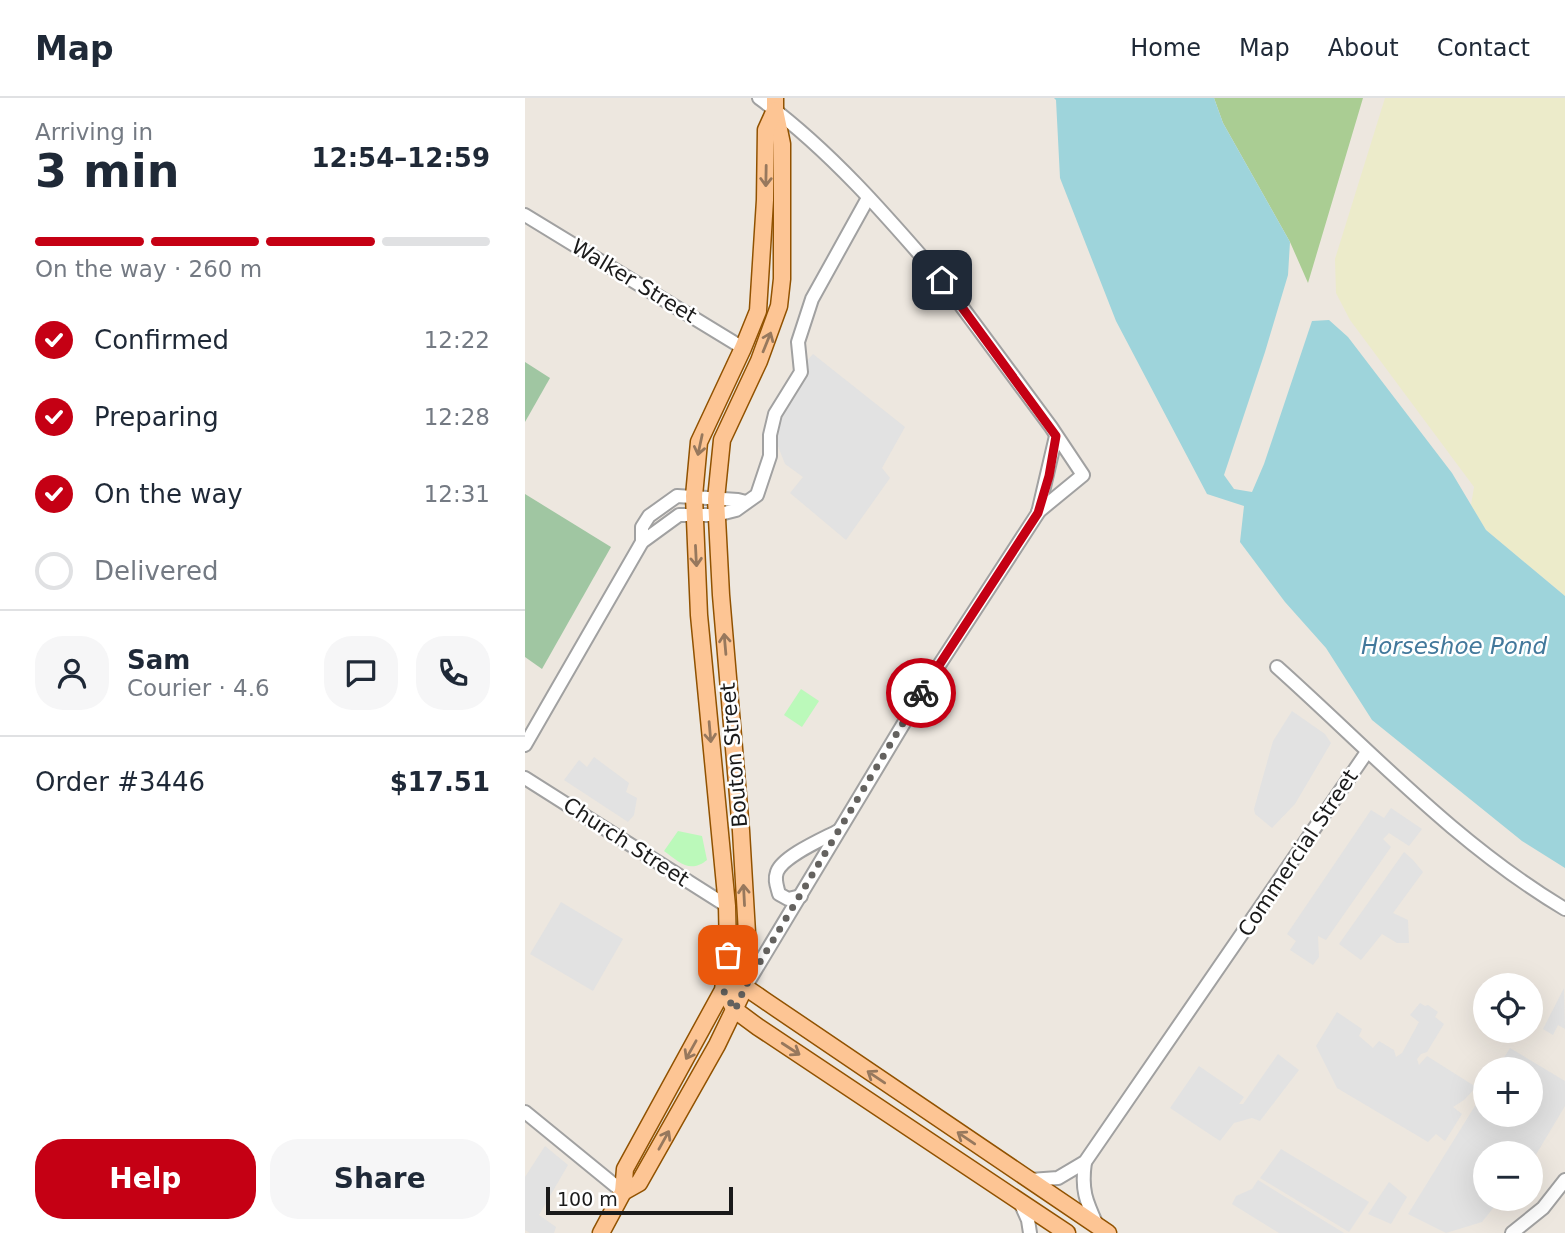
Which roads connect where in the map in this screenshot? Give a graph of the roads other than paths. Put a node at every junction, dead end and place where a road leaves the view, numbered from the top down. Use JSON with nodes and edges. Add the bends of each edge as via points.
{"nodes":[{"id":1,"x":759,"y":98,"type":"edge"},
{"id":2,"x":775,"y":104,"type":"edge"},
{"id":3,"x":868,"y":198,"type":"junction"},
{"id":4,"x":525,"y":215,"type":"edge"},
{"id":5,"x":743,"y":348,"type":"junction"},
{"id":6,"x":1056,"y":436,"type":"junction"},
{"id":7,"x":694,"y":496,"type":"junction"},
{"id":8,"x":716,"y":507,"type":"junction"},
{"id":9,"x":1038,"y":513,"type":"junction"},
{"id":10,"x":694,"y":514,"type":"junction"},
{"id":11,"x":642,"y":542,"type":"junction"},
{"id":12,"x":1277,"y":667,"type":"dead end"},
{"id":13,"x":525,"y":745,"type":"edge"},
{"id":14,"x":1367,"y":752,"type":"junction"},
{"id":15,"x":529,"y":780,"type":"edge"},
{"id":16,"x":525,"y":794,"type":"edge"},
{"id":17,"x":839,"y":830,"type":"junction"},
{"id":18,"x":801,"y":896,"type":"junction"},
{"id":19,"x":727,"y":906,"type":"junction"},
{"id":20,"x":1565,"y":909,"type":"edge"},
{"id":21,"x":745,"y":987,"type":"junction"},
{"id":22,"x":723,"y":990,"type":"junction"},
{"id":23,"x":735,"y":1010,"type":"junction"},
{"id":24,"x":525,"y":1112,"type":"edge"},
{"id":25,"x":1085,"y":1162,"type":"junction"},
{"id":26,"x":1030,"y":1180,"type":"junction"},
{"id":27,"x":1565,"y":1180,"type":"edge"},
{"id":28,"x":623,"y":1192,"type":"junction"},
{"id":29,"x":1019,"y":1200,"type":"junction"},
{"id":30,"x":1103,"y":1230,"type":"edge"},
{"id":31,"x":601,"y":1233,"type":"edge"},
{"id":32,"x":1030,"y":1233,"type":"edge"},
{"id":33,"x":1067,"y":1233,"type":"edge"},
{"id":34,"x":1512,"y":1233,"type":"edge"}],
"edges":[{"from":1,"to":2,"type":"street"},
{"from":2,"to":3,"type":"street"},
{"from":2,"to":5,"type":"main road","name":"Bouton Street","one_way":true,"via":[[766,130],[758,311]]},
{"from":8,"to":2,"type":"main road","name":"Bouton Street","one_way":true,"via":[[722,440],[779,306],[782,144]]},
{"from":3,"to":6,"type":"street","via":[[942,280]]},
{"from":3,"to":8,"type":"street","via":[[812,299],[798,342],[801,372],[775,414],[770,456],[757,495],[746,502],[738,499]]},
{"from":4,"to":5,"type":"street","name":"Walker Street"},
{"from":5,"to":7,"type":"main road","name":"Bouton Street","one_way":true,"via":[[699,442]]},
{"from":6,"to":9,"type":"street"},
{"from":6,"to":9,"type":"street","via":[[1083,475]]},
{"from":7,"to":8,"type":"street"},
{"from":7,"to":10,"type":"main road","name":"Bouton Street"},
{"from":7,"to":11,"type":"street","via":[[677,496],[649,516],[642,527]]},
{"from":8,"to":10,"type":"street"},
{"from":21,"to":8,"type":"main road","name":"Bouton Street","one_way":true,"via":[[748,950],[741,831]]},
{"from":9,"to":17,"type":"street"},
{"from":10,"to":11,"type":"street","via":[[673,518]]},
{"from":10,"to":19,"type":"main road","name":"Bouton Street","one_way":true},
{"from":11,"to":13,"type":"street"},
{"from":12,"to":14,"type":"street"},
{"from":14,"to":20,"type":"street","name":"Commercial Street","via":[[1480,851]]},
{"from":14,"to":25,"type":"street","name":"Commercial Street"},
{"from":15,"to":16,"type":"street"},
{"from":15,"to":19,"type":"street","name":"Church Street"},
{"from":17,"to":18,"type":"street"},
{"from":17,"to":18,"type":"street","via":[[778,869],[779,894],[788,899]]},
{"from":18,"to":21,"type":"street"},
{"from":19,"to":22,"type":"main road","name":"Bouton Street"},
{"from":21,"to":22,"type":"main road"},
{"from":21,"to":23,"type":"main road","name":"Bouton Street"},
{"from":26,"to":21,"type":"main road","one_way":true},
{"from":22,"to":23,"type":"main road"},
{"from":22,"to":28,"type":"main road","one_way":true,"via":[[625,1169]]},
{"from":28,"to":23,"type":"main road","name":"Bouton Street","one_way":true,"via":[[639,1183]]},
{"from":23,"to":29,"type":"main road","one_way":true},
{"from":24,"to":28,"type":"street"},
{"from":25,"to":26,"type":"street","name":"Commercial Street","via":[[1058,1178]]},
{"from":25,"to":30,"type":"street","via":[[1085,1199]]},
{"from":26,"to":30,"type":"main road"},
{"from":27,"to":34,"type":"street","via":[[1543,1208]]},
{"from":28,"to":31,"type":"main road"},
{"from":29,"to":32,"type":"street"},
{"from":29,"to":33,"type":"main road"}]}
